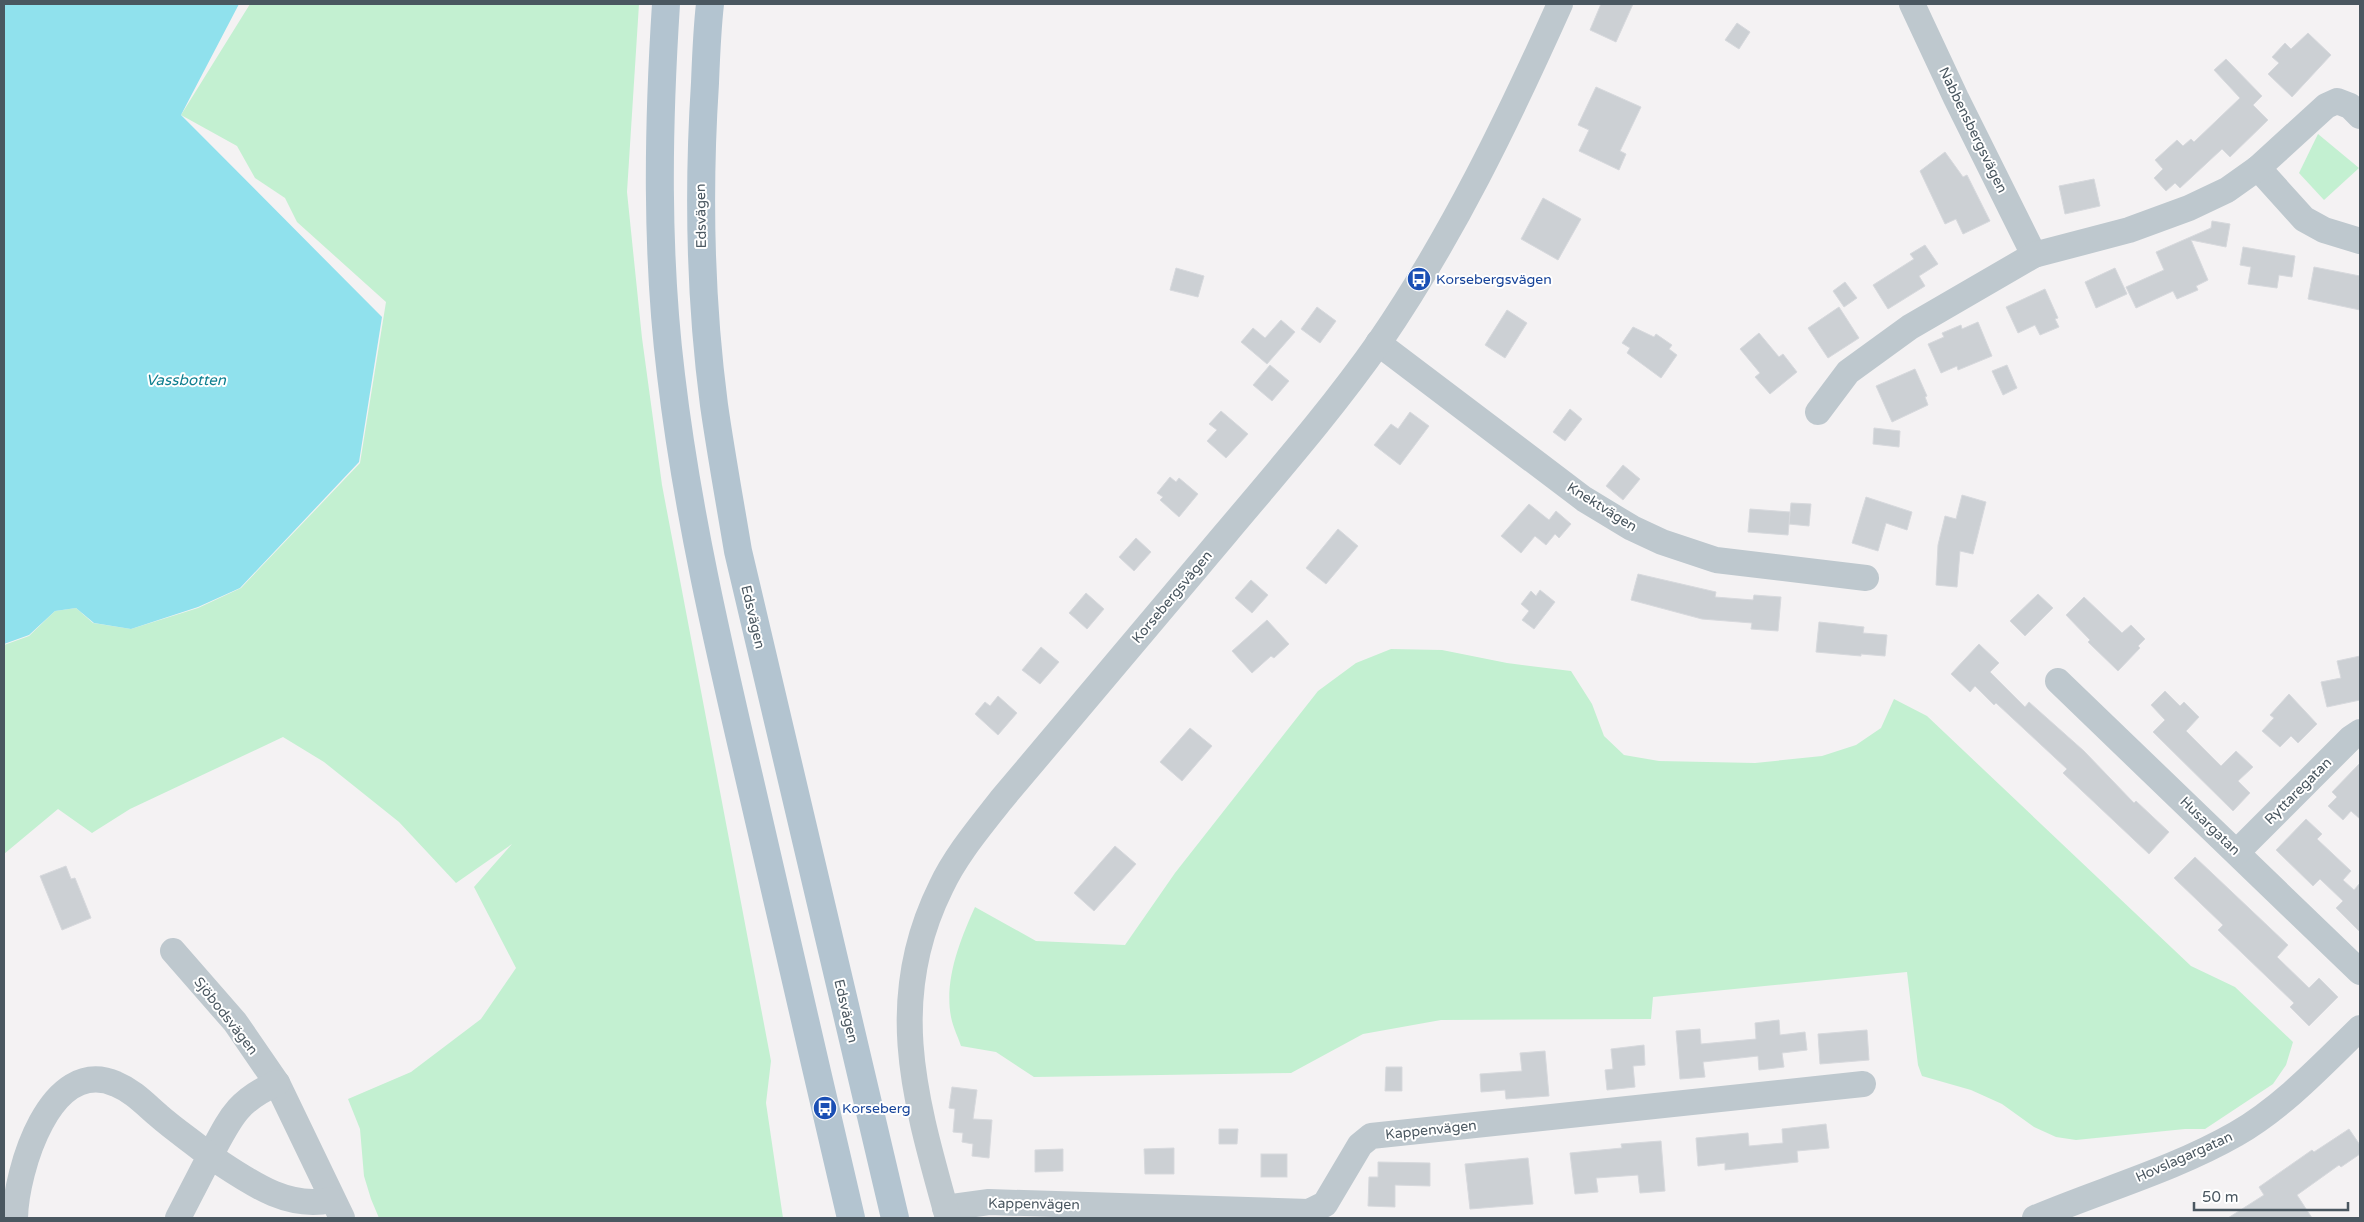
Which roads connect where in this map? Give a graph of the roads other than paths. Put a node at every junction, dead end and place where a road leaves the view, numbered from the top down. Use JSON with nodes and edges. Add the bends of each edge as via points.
{"nodes":[{"id":1,"x":666,"y":4,"type":"edge"},
{"id":2,"x":710,"y":4,"type":"edge"},
{"id":3,"x":1560,"y":4,"type":"edge"},
{"id":4,"x":1912,"y":4,"type":"edge"},
{"id":5,"x":2360,"y":116,"type":"edge"},
{"id":6,"x":2258,"y":168,"type":"junction"},
{"id":7,"x":2360,"y":241,"type":"edge"},
{"id":8,"x":2034,"y":255,"type":"junction"},
{"id":9,"x":1378,"y":343,"type":"junction"},
{"id":10,"x":1818,"y":412,"type":"dead end"},
{"id":11,"x":1866,"y":578,"type":"dead end"},
{"id":12,"x":2058,"y":681,"type":"dead end"},
{"id":13,"x":2360,"y":732,"type":"edge"},
{"id":14,"x":2237,"y":852,"type":"junction"},
{"id":15,"x":174,"y":951,"type":"dead end"},
{"id":16,"x":2360,"y":972,"type":"edge"},
{"id":17,"x":2360,"y":1028,"type":"edge"},
{"id":18,"x":277,"y":1083,"type":"junction"},
{"id":19,"x":1863,"y":1084,"type":"dead end"},
{"id":20,"x":210,"y":1156,"type":"junction"},
{"id":21,"x":337,"y":1209,"type":"edge"},
{"id":22,"x":947,"y":1213,"type":"edge"},
{"id":23,"x":15,"y":1218,"type":"edge"},
{"id":24,"x":178,"y":1218,"type":"edge"},
{"id":25,"x":851,"y":1218,"type":"edge"},
{"id":26,"x":895,"y":1218,"type":"edge"},
{"id":27,"x":2035,"y":1218,"type":"edge"}],
"edges":[{"from":1,"to":25,"type":"main road","via":[[659,160],[660,231],[671,373],[684,470],[704,583]]},
{"from":2,"to":26,"type":"main road","name":"Edsvägen","via":[[700,203],[704,302],[714,404],[740,560]]},
{"from":3,"to":9,"type":"street","name":"Korsebergsvägen","via":[[1468,194]]},
{"from":4,"to":8,"type":"street","name":"Nabbensbergsvägen"},
{"from":5,"to":6,"type":"street","via":[[2350,106],[2337,101],[2326,106]]},
{"from":6,"to":7,"type":"street","via":[[2304,219],[2324,230]]},
{"from":6,"to":8,"type":"street","via":[[2227,190],[2189,208],[2129,230]]},
{"from":8,"to":10,"type":"street","via":[[1910,327],[1848,372]]},
{"from":9,"to":11,"type":"street","name":"Knektvägen","via":[[1584,499],[1632,528],[1716,560]]},
{"from":9,"to":22,"type":"street","name":"Korsebergsvägen","via":[[1288,458],[1001,800],[942,885],[915,955],[908,1024],[917,1096]]},
{"from":12,"to":14,"type":"street","name":"Husargatan"},
{"from":13,"to":14,"type":"street","name":"Ryttaregatan"},
{"from":14,"to":16,"type":"street","name":"Husargatan"},
{"from":15,"to":18,"type":"street","name":"Sjöbodsvägen","via":[[235,1022]]},
{"from":17,"to":27,"type":"street","name":"Hovslagargatan","via":[[2302,1084],[2236,1134],[2188,1157]]},
{"from":18,"to":20,"type":"street","via":[[255,1093],[232,1114]]},
{"from":18,"to":21,"type":"street","name":"Sjöbodsvägen"},
{"from":19,"to":22,"type":"street","name":"Kappenvägen","via":[[1371,1136],[1360,1144],[1325,1204],[1309,1212],[988,1202]]},
{"from":20,"to":21,"type":"street","name":"Sjöbodsvägen","via":[[274,1196]]},
{"from":20,"to":23,"type":"street","name":"Sjöbodsvägen","via":[[138,1096],[101,1080],[82,1082],[60,1094],[41,1122],[21,1172]]},
{"from":20,"to":24,"type":"street"}]}
